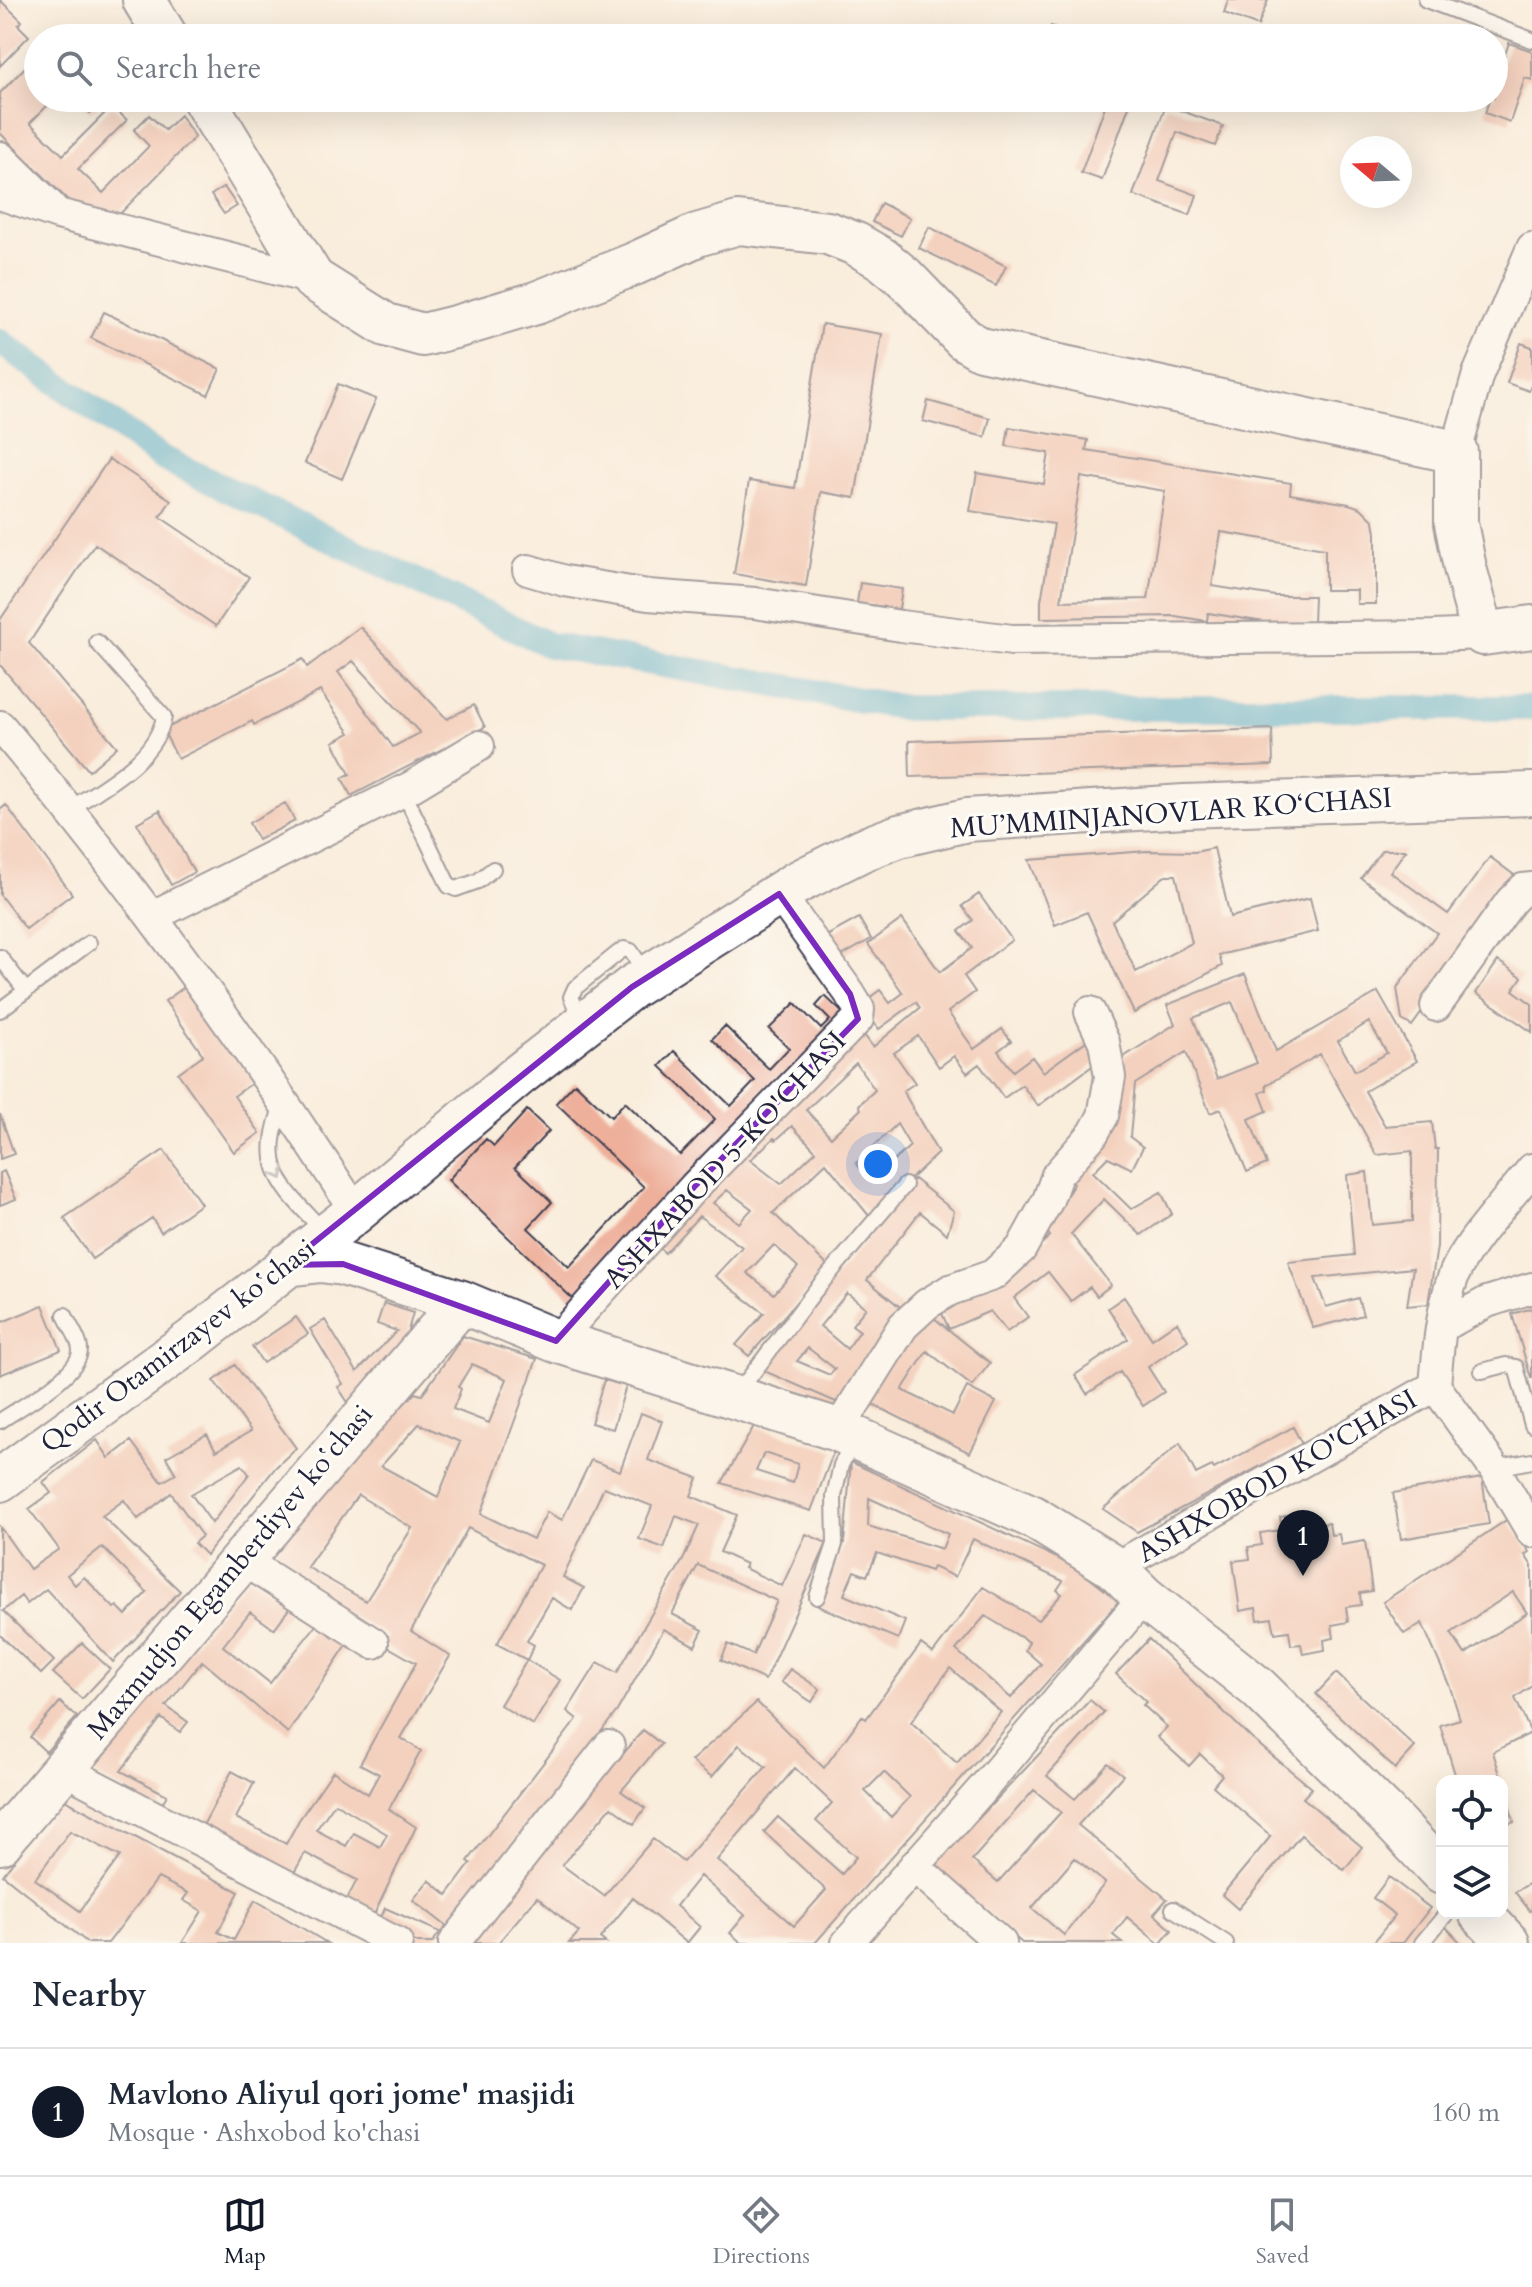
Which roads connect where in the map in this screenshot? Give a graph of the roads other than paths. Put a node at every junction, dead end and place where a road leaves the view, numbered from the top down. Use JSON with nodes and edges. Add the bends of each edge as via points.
{"nodes":[{"id":1,"x":144,"y":0,"type":"edge"},
{"id":2,"x":1426,"y":0,"type":"edge"},
{"id":3,"x":159,"y":24,"type":"edge"},
{"id":4,"x":1490,"y":24,"type":"edge"},
{"id":5,"x":1508,"y":31,"type":"edge"},
{"id":6,"x":1532,"y":40,"type":"edge"},
{"id":7,"x":212,"y":112,"type":"edge"},
{"id":8,"x":0,"y":157,"type":"edge"},
{"id":9,"x":0,"y":194,"type":"edge"},
{"id":10,"x":58,"y":214,"type":"junction"},
{"id":11,"x":1532,"y":248,"type":"edge"},
{"id":12,"x":313,"y":279,"type":"junction"},
{"id":13,"x":1456,"y":452,"type":"junction"},
{"id":14,"x":528,"y":570,"type":"dead end"},
{"id":15,"x":1532,"y":627,"type":"edge"},
{"id":16,"x":1483,"y":634,"type":"junction"},
{"id":17,"x":97,"y":642,"type":"dead end"},
{"id":18,"x":0,"y":726,"type":"edge"},
{"id":19,"x":479,"y":746,"type":"dead end"},
{"id":20,"x":403,"y":791,"type":"junction"},
{"id":21,"x":1532,"y":794,"type":"edge"},
{"id":22,"x":70,"y":809,"type":"junction"},
{"id":23,"x":493,"y":869,"type":"dead end"},
{"id":24,"x":1532,"y":888,"type":"edge"},
{"id":25,"x":779,"y":894,"type":"junction"},
{"id":26,"x":153,"y":916,"type":"junction"},
{"id":27,"x":89,"y":943,"type":"dead end"},
{"id":28,"x":0,"y":957,"type":"edge"},
{"id":29,"x":26,"y":991,"type":"junction"},
{"id":30,"x":1436,"y":1006,"type":"dead end"},
{"id":31,"x":0,"y":1010,"type":"edge"},
{"id":32,"x":1090,"y":1012,"type":"dead end"},
{"id":33,"x":283,"y":1101,"type":"junction"},
{"id":34,"x":1532,"y":1169,"type":"edge"},
{"id":35,"x":905,"y":1185,"type":"dead end"},
{"id":36,"x":341,"y":1223,"type":"junction"},
{"id":37,"x":286,"y":1265,"type":"junction"},
{"id":38,"x":1532,"y":1288,"type":"edge"},
{"id":39,"x":462,"y":1302,"type":"junction"},
{"id":40,"x":65,"y":1315,"type":"dead end"},
{"id":41,"x":1443,"y":1326,"type":"junction"},
{"id":42,"x":556,"y":1341,"type":"junction"},
{"id":43,"x":1482,"y":1371,"type":"dead end"},
{"id":44,"x":1435,"y":1386,"type":"junction"},
{"id":45,"x":734,"y":1398,"type":"junction"},
{"id":46,"x":0,"y":1421,"type":"edge"},
{"id":47,"x":1532,"y":1425,"type":"edge"},
{"id":48,"x":846,"y":1433,"type":"junction"},
{"id":49,"x":1532,"y":1461,"type":"edge"},
{"id":50,"x":1494,"y":1468,"type":"junction"},
{"id":51,"x":0,"y":1480,"type":"edge"},
{"id":52,"x":1528,"y":1518,"type":"edge"},
{"id":53,"x":241,"y":1559,"type":"junction"},
{"id":54,"x":1115,"y":1568,"type":"junction"},
{"id":55,"x":817,"y":1597,"type":"dead end"},
{"id":56,"x":1144,"y":1597,"type":"junction"},
{"id":57,"x":373,"y":1643,"type":"dead end"},
{"id":58,"x":609,"y":1746,"type":"dead end"},
{"id":59,"x":63,"y":1769,"type":"junction"},
{"id":60,"x":0,"y":1843,"type":"edge"},
{"id":61,"x":914,"y":1866,"type":"junction"},
{"id":62,"x":1436,"y":1867,"type":"edge"},
{"id":63,"x":1173,"y":1909,"type":"dead end"},
{"id":64,"x":1442,"y":1919,"type":"edge"},
{"id":65,"x":1486,"y":1919,"type":"edge"},
{"id":66,"x":397,"y":1943,"type":"edge"},
{"id":67,"x":454,"y":1943,"type":"edge"},
{"id":68,"x":847,"y":1943,"type":"edge"},
{"id":69,"x":1001,"y":1943,"type":"edge"},
{"id":70,"x":1226,"y":1943,"type":"edge"},
{"id":71,"x":1422,"y":1943,"type":"edge"},
{"id":72,"x":1508,"y":1943,"type":"edge"}],
"edges":[{"from":1,"to":3,"type":"main road"},
{"from":2,"to":4,"type":"lane"},
{"from":5,"to":6,"type":"lane"},
{"from":7,"to":12,"type":"main road"},
{"from":8,"to":10,"type":"street"},
{"from":9,"to":10,"type":"street"},
{"from":10,"to":12,"type":"street"},
{"from":11,"to":13,"type":"street","via":[[1478,374]]},
{"from":12,"to":13,"type":"main road","via":[[386,325],[423,335],[536,303],[710,231],[738,223],[782,226],[828,233],[882,259],[964,339],[981,349]]},
{"from":13,"to":16,"type":"main road","via":[[1456,523]]},
{"from":14,"to":16,"type":"street","via":[[648,595],[783,607],[1012,640]]},
{"from":15,"to":16,"type":"main road"},
{"from":17,"to":22,"type":"lane","via":[[164,717],[160,732],[124,772]]},
{"from":18,"to":22,"type":"street"},
{"from":19,"to":20,"type":"street"},
{"from":20,"to":23,"type":"lane","via":[[449,886],[456,889],[478,881]]},
{"from":20,"to":26,"type":"street"},
{"from":21,"to":25,"type":"main road","name":"MU’MMINJANOVLAR KO‘CHASI","via":[[1184,806],[967,820],[862,850]]},
{"from":22,"to":26,"type":"street"},
{"from":24,"to":30,"type":"street","via":[[1511,901]]},
{"from":25,"to":36,"type":"main road","name":"MU’MMINJANOVLAR KO‘CHASI","via":[[584,1025]]},
{"from":25,"to":42,"type":"street","name":"ASHXABOD 5-KO'CHASI","via":[[859,1009],[858,1019],[694,1187]]},
{"from":26,"to":33,"type":"street"},
{"from":27,"to":29,"type":"lane"},
{"from":28,"to":29,"type":"lane"},
{"from":29,"to":31,"type":"lane"},
{"from":32,"to":48,"type":"street","via":[[1104,1042],[1110,1077],[1103,1116],[1093,1134],[1057,1175],[1021,1249],[993,1275],[950,1290],[903,1326]]},
{"from":33,"to":36,"type":"street"},
{"from":33,"to":36,"type":"lane","one_way":true,"via":[[271,1146],[275,1172],[302,1208]]},
{"from":34,"to":41,"type":"street","name":"ASHXOBOD KO'CHASI","via":[[1455,1273]]},
{"from":35,"to":45,"type":"lane"},
{"from":36,"to":37,"type":"main road","name":"Qodir Otamirzayev koʻchasi"},
{"from":37,"to":39,"type":"main road","via":[[343,1264]]},
{"from":37,"to":51,"type":"main road","name":"Qodir Otamirzayev koʻchasi"},
{"from":38,"to":41,"type":"street","via":[[1487,1302]]},
{"from":39,"to":42,"type":"main road"},
{"from":39,"to":53,"type":"main road","name":"Maxmudjon Egamberdiyev koʻchasi"},
{"from":40,"to":46,"type":"lane","via":[[80,1348],[77,1363]]},
{"from":41,"to":44,"type":"street","name":"ASHXOBOD KO'CHASI"},
{"from":42,"to":45,"type":"main road"},
{"from":43,"to":47,"type":"lane","via":[[1516,1367]]},
{"from":44,"to":50,"type":"street"},
{"from":44,"to":54,"type":"street","name":"ASHXOBOD KO'CHASI"},
{"from":45,"to":48,"type":"main road"},
{"from":48,"to":54,"type":"main road","via":[[1033,1517]]},
{"from":48,"to":55,"type":"lane","via":[[834,1496],[835,1544]]},
{"from":49,"to":50,"type":"lane"},
{"from":50,"to":52,"type":"street"},
{"from":53,"to":57,"type":"street"},
{"from":53,"to":59,"type":"main road","name":"Maxmudjon Egamberdiyev koʻchasi"},
{"from":54,"to":56,"type":"main road"},
{"from":56,"to":61,"type":"street"},
{"from":56,"to":62,"type":"main road","via":[[1258,1688]]},
{"from":58,"to":67,"type":"street"},
{"from":59,"to":60,"type":"main road","name":"Maxmudjon Egamberdiyev koʻchasi"},
{"from":59,"to":66,"type":"street"},
{"from":61,"to":68,"type":"street"},
{"from":61,"to":69,"type":"street"},
{"from":63,"to":70,"type":"lane"},
{"from":64,"to":71,"type":"lane"},
{"from":65,"to":72,"type":"main road"}]}
